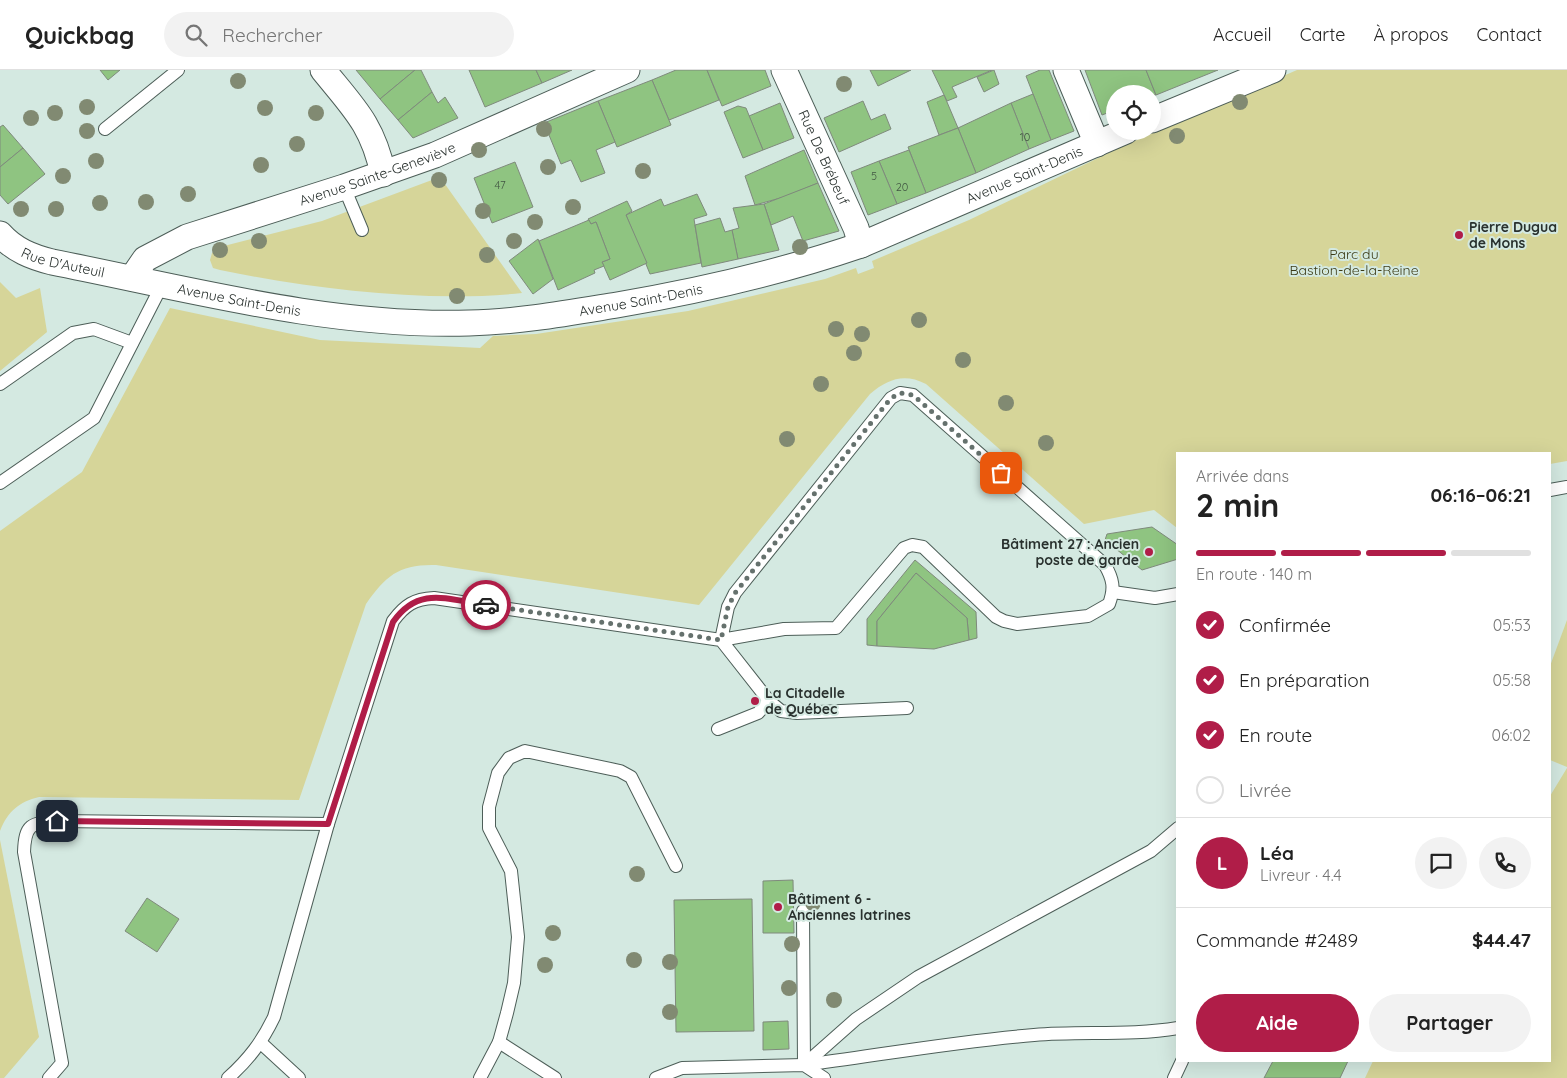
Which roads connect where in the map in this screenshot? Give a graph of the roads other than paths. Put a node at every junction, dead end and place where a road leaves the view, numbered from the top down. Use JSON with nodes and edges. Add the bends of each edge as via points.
{"nodes":[{"id":1,"x":178,"y":70,"type":"edge"},
{"id":2,"x":323,"y":70,"type":"edge"},
{"id":3,"x":627,"y":70,"type":"edge"},
{"id":4,"x":784,"y":70,"type":"edge"},
{"id":5,"x":1066,"y":70,"type":"edge"},
{"id":6,"x":1263,"y":72,"type":"edge"},
{"id":7,"x":1161,"y":116,"type":"edge"},
{"id":8,"x":105,"y":128,"type":"dead end"},
{"id":9,"x":1106,"y":140,"type":"edge"},
{"id":10,"x":1097,"y":144,"type":"junction"},
{"id":11,"x":383,"y":174,"type":"junction"},
{"id":12,"x":344,"y":187,"type":"junction"},
{"id":13,"x":362,"y":230,"type":"dead end"},
{"id":14,"x":0,"y":234,"type":"edge"},
{"id":15,"x":862,"y":245,"type":"junction"},
{"id":16,"x":132,"y":278,"type":"junction"},
{"id":17,"x":162,"y":285,"type":"junction"},
{"id":18,"x":132,"y":342,"type":"junction"},
{"id":19,"x":0,"y":384,"type":"edge"},
{"id":20,"x":0,"y":483,"type":"edge"},
{"id":21,"x":1567,"y":487,"type":"edge"},
{"id":22,"x":1551,"y":490,"type":"edge"},
{"id":23,"x":1113,"y":592,"type":"junction"},
{"id":24,"x":1176,"y":594,"type":"edge"},
{"id":25,"x":721,"y":640,"type":"junction"},
{"id":26,"x":769,"y":701,"type":"junction"},
{"id":27,"x":907,"y":708,"type":"dead end"},
{"id":28,"x":718,"y":729,"type":"dead end"},
{"id":29,"x":328,"y":824,"type":"junction"},
{"id":30,"x":1176,"y":830,"type":"edge"},
{"id":31,"x":676,"y":866,"type":"dead end"},
{"id":32,"x":804,"y":911,"type":"dead end"},
{"id":33,"x":1176,"y":1028,"type":"edge"},
{"id":34,"x":499,"y":1042,"type":"junction"},
{"id":35,"x":261,"y":1043,"type":"junction"},
{"id":36,"x":1182,"y":1062,"type":"edge"},
{"id":37,"x":62,"y":1063,"type":"junction"},
{"id":38,"x":804,"y":1065,"type":"junction"},
{"id":39,"x":49,"y":1078,"type":"edge"},
{"id":40,"x":65,"y":1078,"type":"edge"},
{"id":41,"x":228,"y":1078,"type":"edge"},
{"id":42,"x":299,"y":1078,"type":"edge"},
{"id":43,"x":480,"y":1078,"type":"edge"},
{"id":44,"x":555,"y":1078,"type":"edge"},
{"id":45,"x":656,"y":1078,"type":"edge"},
{"id":46,"x":824,"y":1078,"type":"edge"},
{"id":47,"x":1174,"y":1078,"type":"edge"}],
"edges":[{"from":1,"to":8,"type":"lane"},
{"from":2,"to":11,"type":"street","via":[[372,134]]},
{"from":3,"to":11,"type":"street","name":"Avenue Sainte-Geneviève","via":[[435,155]]},
{"from":4,"to":15,"type":"street","name":"Rue De Brébeuf"},
{"from":5,"to":10,"type":"street"},
{"from":6,"to":7,"type":"street"},
{"from":9,"to":10,"type":"street","name":"Avenue Saint-Denis"},
{"from":10,"to":15,"type":"street","name":"Avenue Saint-Denis"},
{"from":11,"to":12,"type":"street","name":"Avenue Sainte-Geneviève"},
{"from":12,"to":13,"type":"lane"},
{"from":12,"to":16,"type":"street","name":"Avenue Sainte-Geneviève","via":[[186,237],[145,258]]},
{"from":14,"to":16,"type":"street","name":"Rue D'Auteuil","via":[[31,256]]},
{"from":15,"to":17,"type":"street","name":"Avenue Saint-Denis","via":[[779,270],[674,295],[547,317],[468,323],[314,313]]},
{"from":16,"to":17,"type":"street","name":"Avenue Saint-Denis"},
{"from":17,"to":18,"type":"lane"},
{"from":18,"to":19,"type":"lane","via":[[94,329],[72,332]]},
{"from":18,"to":20,"type":"lane","via":[[94,418]]},
{"from":21,"to":22,"type":"lane"},
{"from":23,"to":24,"type":"lane","via":[[1155,598]]},
{"from":23,"to":25,"type":"lane","via":[[1109,604],[1088,616],[1017,624],[996,617],[923,546],[912,545],[904,548],[836,628],[784,629]]},
{"from":23,"to":25,"type":"lane","via":[[1113,578],[1105,564],[913,395],[900,393],[891,398],[735,593],[728,607]]},
{"from":25,"to":26,"type":"lane"},
{"from":25,"to":29,"type":"lane","via":[[434,598],[418,599],[403,607],[393,622]]},
{"from":26,"to":27,"type":"lane","via":[[781,711],[797,713]]},
{"from":26,"to":28,"type":"lane","via":[[758,713]]},
{"from":29,"to":35,"type":"lane","via":[[274,1017]]},
{"from":29,"to":37,"type":"lane","via":[[57,821],[37,823],[28,828],[25,836],[26,867]]},
{"from":30,"to":38,"type":"lane","via":[[1151,851],[918,977],[856,1019]]},
{"from":31,"to":34,"type":"lane","via":[[630,777],[620,771],[525,752],[509,758],[498,773],[489,808],[489,828],[511,871],[518,936],[514,982]]},
{"from":32,"to":38,"type":"lane"},
{"from":33,"to":38,"type":"lane","via":[[1134,1034],[1032,1035]]},
{"from":34,"to":43,"type":"lane"},
{"from":34,"to":44,"type":"lane"},
{"from":35,"to":41,"type":"lane"},
{"from":35,"to":42,"type":"lane"},
{"from":36,"to":47,"type":"lane"},
{"from":37,"to":39,"type":"lane"},
{"from":37,"to":40,"type":"lane"},
{"from":38,"to":45,"type":"lane","via":[[682,1068]]},
{"from":38,"to":46,"type":"lane"}]}
